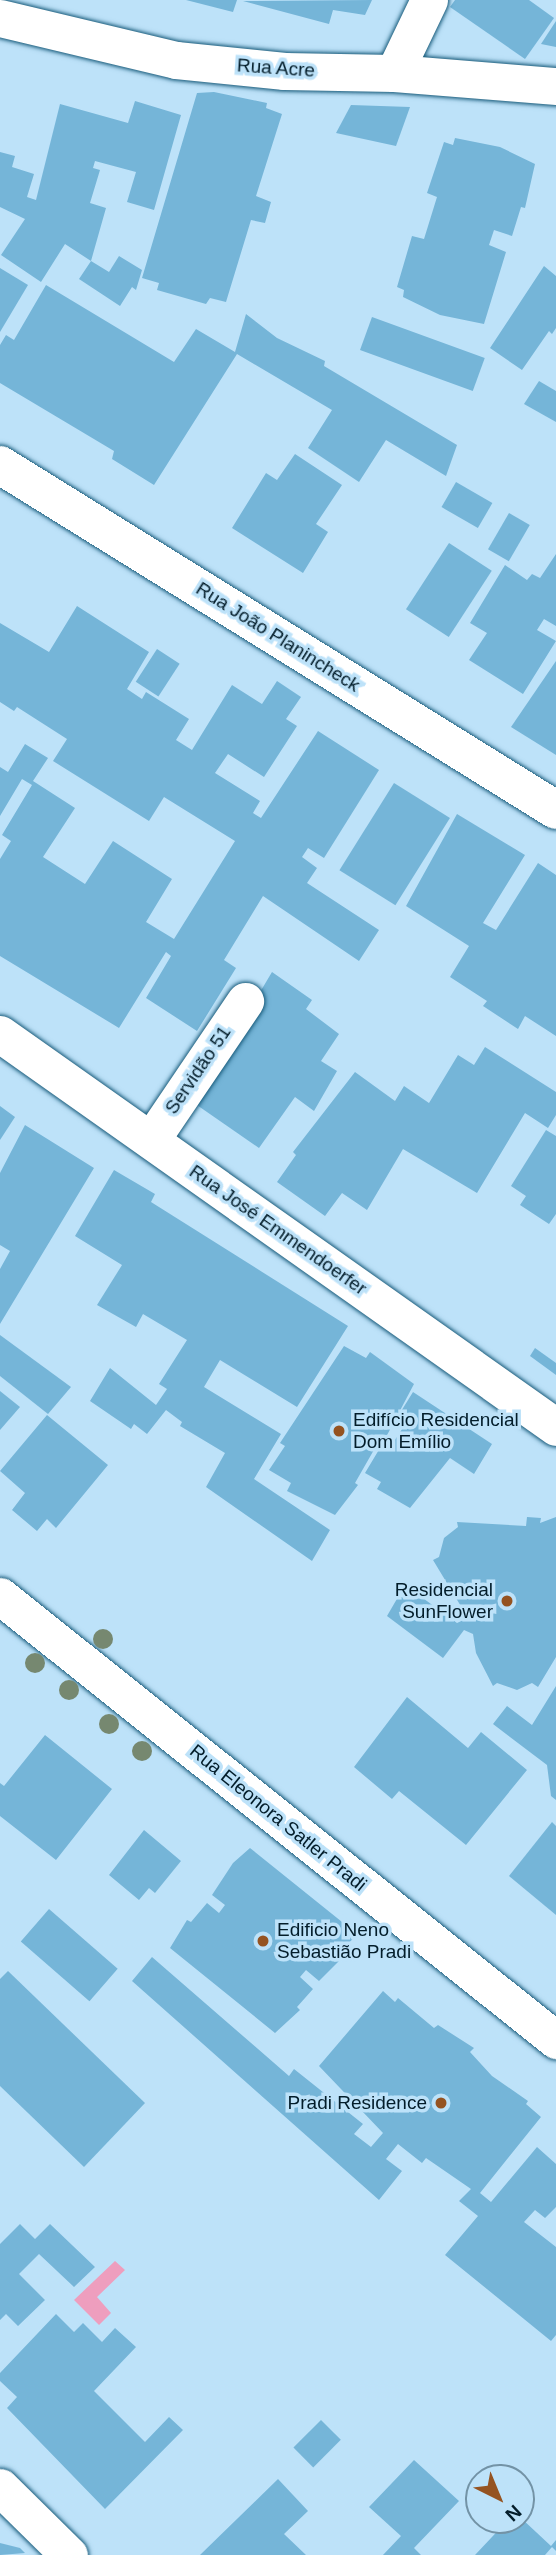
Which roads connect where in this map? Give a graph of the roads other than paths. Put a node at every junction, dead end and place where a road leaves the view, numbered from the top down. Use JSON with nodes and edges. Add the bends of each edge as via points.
{"nodes":[{"id":1,"x":429,"y":0,"type":"edge"},
{"id":2,"x":0,"y":18,"type":"edge"},
{"id":3,"x":394,"y":73,"type":"junction"},
{"id":4,"x":556,"y":86,"type":"edge"},
{"id":5,"x":0,"y":465,"type":"edge"},
{"id":6,"x":556,"y":810,"type":"edge"},
{"id":7,"x":245,"y":1001,"type":"dead end"},
{"id":8,"x":0,"y":1034,"type":"edge"},
{"id":9,"x":151,"y":1140,"type":"junction"},
{"id":10,"x":556,"y":1427,"type":"edge"},
{"id":11,"x":0,"y":1596,"type":"edge"},
{"id":12,"x":556,"y":2040,"type":"edge"},
{"id":13,"x":0,"y":2487,"type":"edge"},
{"id":14,"x":69,"y":2555,"type":"edge"}],
"edges":[{"from":1,"to":3,"type":"street"},
{"from":2,"to":3,"type":"street","name":"Rua Acre","via":[[176,60],[284,71]]},
{"from":3,"to":4,"type":"street","name":"Rua Acre"},
{"from":5,"to":6,"type":"main road","name":"Rua João Planincheck"},
{"from":7,"to":9,"type":"street","name":"Servidão 51"},
{"from":8,"to":9,"type":"street","name":"Rua José Emmendoerfer"},
{"from":9,"to":10,"type":"street","name":"Rua José Emmendoerfer"},
{"from":11,"to":12,"type":"street","name":"Rua Eleonora Satler Pradi"},
{"from":13,"to":14,"type":"street"}]}
